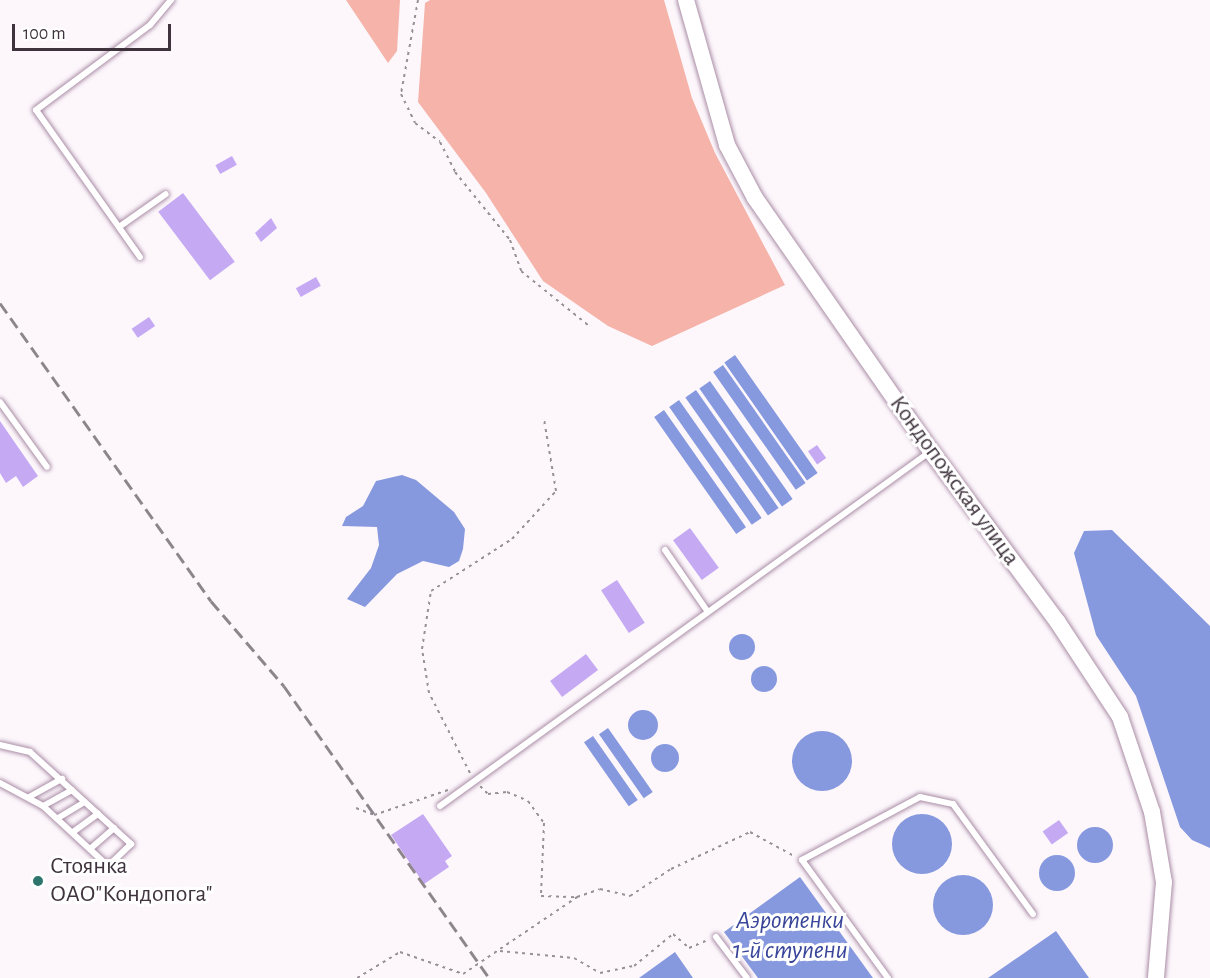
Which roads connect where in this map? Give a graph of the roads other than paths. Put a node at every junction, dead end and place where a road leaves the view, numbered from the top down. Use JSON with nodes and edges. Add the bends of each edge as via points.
{"nodes":[{"id":1,"x":171,"y":0,"type":"edge"},
{"id":2,"x":686,"y":0,"type":"edge"},
{"id":3,"x":166,"y":194,"type":"dead end"},
{"id":4,"x":119,"y":227,"type":"junction"},
{"id":5,"x":140,"y":257,"type":"dead end"},
{"id":6,"x":0,"y":402,"type":"edge"},
{"id":7,"x":931,"y":451,"type":"junction"},
{"id":8,"x":47,"y":467,"type":"dead end"},
{"id":9,"x":665,"y":550,"type":"dead end"},
{"id":10,"x":708,"y":612,"type":"junction"},
{"id":11,"x":0,"y":745,"type":"edge"},
{"id":12,"x":62,"y":779,"type":"junction"},
{"id":13,"x":0,"y":783,"type":"edge"},
{"id":14,"x":72,"y":790,"type":"junction"},
{"id":15,"x":29,"y":797,"type":"junction"},
{"id":16,"x":85,"y":802,"type":"junction"},
{"id":17,"x":43,"y":806,"type":"junction"},
{"id":18,"x":440,"y":806,"type":"dead end"},
{"id":19,"x":98,"y":814,"type":"junction"},
{"id":20,"x":58,"y":818,"type":"junction"},
{"id":21,"x":114,"y":828,"type":"junction"},
{"id":22,"x":73,"y":832,"type":"junction"},
{"id":23,"x":90,"y":849,"type":"junction"},
{"id":24,"x":1033,"y":914,"type":"dead end"},
{"id":25,"x":716,"y":937,"type":"road end"},
{"id":26,"x":747,"y":978,"type":"edge"},
{"id":27,"x":888,"y":978,"type":"edge"},
{"id":28,"x":1156,"y":978,"type":"edge"}],
"edges":[{"from":1,"to":4,"type":"lane","via":[[150,25],[36,110]]},
{"from":2,"to":7,"type":"street","name":"Кондопожская улица","via":[[727,145],[755,198]]},
{"from":3,"to":4,"type":"lane"},
{"from":4,"to":5,"type":"lane"},
{"from":6,"to":8,"type":"lane"},
{"from":7,"to":10,"type":"lane"},
{"from":7,"to":28,"type":"street","name":"Кондопожская улица","via":[[1057,621],[1120,717],[1152,812],[1164,882]]},
{"from":9,"to":10,"type":"lane"},
{"from":10,"to":18,"type":"lane"},
{"from":11,"to":12,"type":"lane","via":[[30,752]]},
{"from":12,"to":14,"type":"lane"},
{"from":12,"to":15,"type":"lane"},
{"from":13,"to":15,"type":"lane"},
{"from":14,"to":16,"type":"lane"},
{"from":14,"to":17,"type":"lane"},
{"from":15,"to":17,"type":"lane"},
{"from":16,"to":19,"type":"lane"},
{"from":16,"to":20,"type":"lane"},
{"from":17,"to":20,"type":"lane"},
{"from":19,"to":21,"type":"lane"},
{"from":19,"to":22,"type":"lane"},
{"from":20,"to":22,"type":"lane"},
{"from":21,"to":23,"type":"lane"},
{"from":21,"to":23,"type":"lane","via":[[131,844],[108,866]]},
{"from":22,"to":23,"type":"lane"},
{"from":24,"to":27,"type":"lane","via":[[953,804],[920,797],[802,860]]},
{"from":25,"to":26,"type":"lane"}]}
